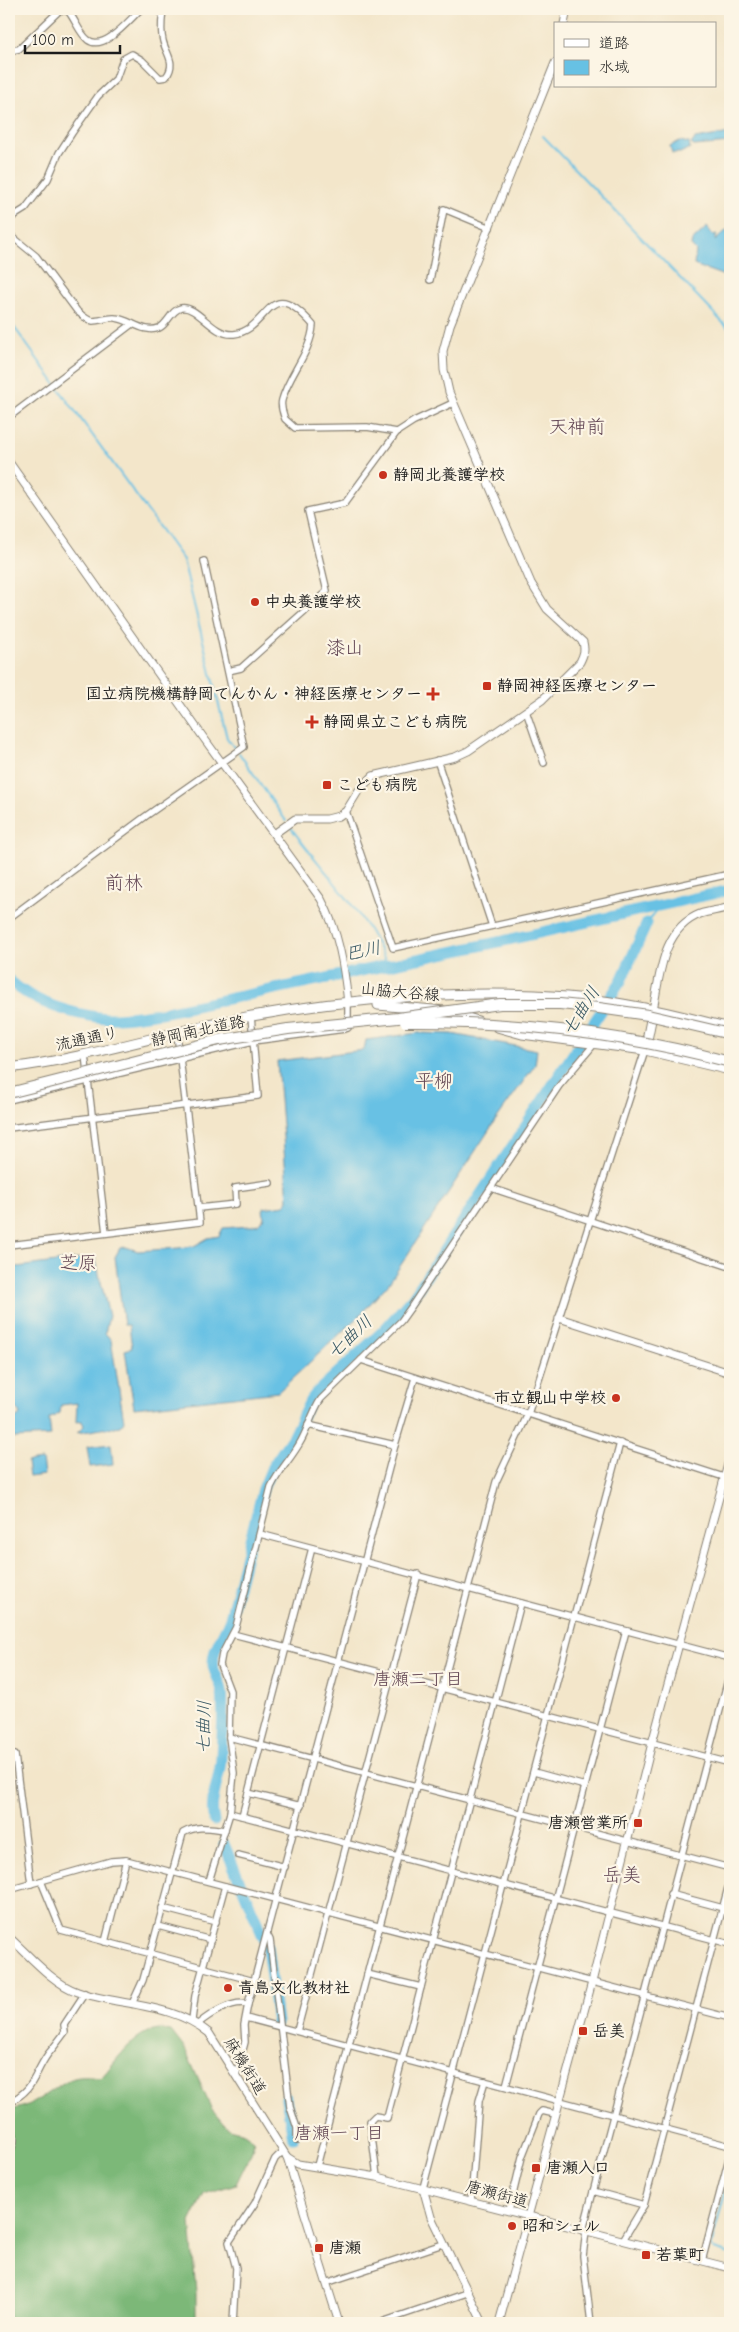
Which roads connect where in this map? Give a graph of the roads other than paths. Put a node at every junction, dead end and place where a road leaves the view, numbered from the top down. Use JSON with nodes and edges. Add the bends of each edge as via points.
{"nodes":[{"id":1,"x":141,"y":9,"type":"edge"},
{"id":2,"x":162,"y":9,"type":"edge"},
{"id":3,"x":567,"y":9,"type":"edge"},
{"id":4,"x":564,"y":22,"type":"edge"},
{"id":5,"x":9,"y":51,"type":"edge"},
{"id":6,"x":554,"y":66,"type":"edge"},
{"id":7,"x":9,"y":219,"type":"edge"},
{"id":8,"x":490,"y":228,"type":"junction"},
{"id":9,"x":9,"y":234,"type":"edge"},
{"id":10,"x":430,"y":280,"type":"dead end"},
{"id":11,"x":132,"y":324,"type":"junction"},
{"id":12,"x":453,"y":403,"type":"junction"},
{"id":13,"x":9,"y":417,"type":"edge"},
{"id":14,"x":397,"y":432,"type":"junction"},
{"id":15,"x":9,"y":462,"type":"edge"},
{"id":16,"x":204,"y":560,"type":"dead end"},
{"id":17,"x":228,"y":671,"type":"junction"},
{"id":18,"x":526,"y":711,"type":"junction"},
{"id":19,"x":438,"y":760,"type":"junction"},
{"id":20,"x":544,"y":763,"type":"dead end"},
{"id":21,"x":223,"y":764,"type":"junction"},
{"id":22,"x":346,"y":811,"type":"junction"},
{"id":23,"x":274,"y":834,"type":"junction"},
{"id":24,"x":730,"y":874,"type":"edge"},
{"id":25,"x":730,"y":907,"type":"edge"},
{"id":26,"x":9,"y":918,"type":"edge"},
{"id":27,"x":492,"y":926,"type":"junction"},
{"id":28,"x":348,"y":1003,"type":"junction"},
{"id":29,"x":653,"y":1010,"type":"junction"},
{"id":30,"x":252,"y":1016,"type":"junction"},
{"id":31,"x":398,"y":1020,"type":"junction"},
{"id":32,"x":730,"y":1028,"type":"edge"},
{"id":33,"x":177,"y":1034,"type":"junction"},
{"id":34,"x":730,"y":1034,"type":"edge"},
{"id":35,"x":253,"y":1041,"type":"junction"},
{"id":36,"x":594,"y":1042,"type":"junction"},
{"id":37,"x":644,"y":1050,"type":"junction"},
{"id":38,"x":85,"y":1056,"type":"junction"},
{"id":39,"x":180,"y":1057,"type":"junction"},
{"id":40,"x":730,"y":1062,"type":"edge"},
{"id":41,"x":9,"y":1068,"type":"edge"},
{"id":42,"x":730,"y":1070,"type":"edge"},
{"id":43,"x":88,"y":1080,"type":"junction"},
{"id":44,"x":9,"y":1094,"type":"edge"},
{"id":45,"x":9,"y":1100,"type":"edge"},
{"id":46,"x":187,"y":1105,"type":"junction"},
{"id":47,"x":93,"y":1118,"type":"junction"},
{"id":48,"x":9,"y":1128,"type":"edge"},
{"id":49,"x":270,"y":1183,"type":"dead end"},
{"id":50,"x":491,"y":1188,"type":"junction"},
{"id":51,"x":199,"y":1208,"type":"junction"},
{"id":52,"x":590,"y":1222,"type":"junction"},
{"id":53,"x":106,"y":1233,"type":"junction"},
{"id":54,"x":9,"y":1245,"type":"edge"},
{"id":55,"x":730,"y":1267,"type":"edge"},
{"id":56,"x":559,"y":1318,"type":"junction"},
{"id":57,"x":361,"y":1360,"type":"junction"},
{"id":58,"x":730,"y":1373,"type":"edge"},
{"id":59,"x":415,"y":1378,"type":"junction"},
{"id":60,"x":528,"y":1414,"type":"junction"},
{"id":61,"x":308,"y":1425,"type":"junction"},
{"id":62,"x":620,"y":1443,"type":"junction"},
{"id":63,"x":395,"y":1445,"type":"junction"},
{"id":64,"x":730,"y":1458,"type":"edge"},
{"id":65,"x":727,"y":1478,"type":"edge"},
{"id":66,"x":260,"y":1534,"type":"junction"},
{"id":67,"x":312,"y":1548,"type":"junction"},
{"id":68,"x":364,"y":1563,"type":"junction"},
{"id":69,"x":418,"y":1574,"type":"junction"},
{"id":70,"x":468,"y":1588,"type":"junction"},
{"id":71,"x":521,"y":1603,"type":"junction"},
{"id":72,"x":575,"y":1617,"type":"junction"},
{"id":73,"x":626,"y":1631,"type":"junction"},
{"id":74,"x":233,"y":1634,"type":"junction"},
{"id":75,"x":679,"y":1646,"type":"junction"},
{"id":76,"x":286,"y":1648,"type":"junction"},
{"id":77,"x":730,"y":1658,"type":"edge"},
{"id":78,"x":339,"y":1661,"type":"junction"},
{"id":79,"x":730,"y":1672,"type":"edge"},
{"id":80,"x":391,"y":1676,"type":"junction"},
{"id":81,"x":442,"y":1688,"type":"junction"},
{"id":82,"x":495,"y":1702,"type":"junction"},
{"id":83,"x":549,"y":1715,"type":"junction"},
{"id":84,"x":600,"y":1730,"type":"junction"},
{"id":85,"x":229,"y":1737,"type":"junction"},
{"id":86,"x":652,"y":1743,"type":"junction"},
{"id":87,"x":261,"y":1744,"type":"junction"},
{"id":88,"x":9,"y":1754,"type":"edge"},
{"id":89,"x":708,"y":1757,"type":"junction"},
{"id":90,"x":313,"y":1758,"type":"junction"},
{"id":91,"x":730,"y":1763,"type":"edge"},
{"id":92,"x":365,"y":1771,"type":"junction"},
{"id":93,"x":534,"y":1772,"type":"junction"},
{"id":94,"x":416,"y":1785,"type":"junction"},
{"id":95,"x":585,"y":1786,"type":"junction"},
{"id":96,"x":248,"y":1793,"type":"junction"},
{"id":97,"x":470,"y":1799,"type":"junction"},
{"id":98,"x":301,"y":1806,"type":"junction"},
{"id":99,"x":230,"y":1812,"type":"junction"},
{"id":100,"x":523,"y":1813,"type":"junction"},
{"id":101,"x":242,"y":1816,"type":"junction"},
{"id":102,"x":574,"y":1827,"type":"junction"},
{"id":103,"x":225,"y":1830,"type":"junction"},
{"id":104,"x":295,"y":1830,"type":"junction"},
{"id":105,"x":627,"y":1841,"type":"junction"},
{"id":106,"x":346,"y":1843,"type":"junction"},
{"id":107,"x":681,"y":1854,"type":"junction"},
{"id":108,"x":238,"y":1855,"type":"dead end"},
{"id":109,"x":397,"y":1857,"type":"junction"},
{"id":110,"x":126,"y":1860,"type":"junction"},
{"id":111,"x":285,"y":1867,"type":"junction"},
{"id":112,"x":730,"y":1868,"type":"edge"},
{"id":113,"x":171,"y":1871,"type":"junction"},
{"id":114,"x":452,"y":1871,"type":"junction"},
{"id":115,"x":730,"y":1880,"type":"edge"},
{"id":116,"x":41,"y":1881,"type":"junction"},
{"id":117,"x":209,"y":1881,"type":"junction"},
{"id":118,"x":31,"y":1884,"type":"junction"},
{"id":119,"x":504,"y":1884,"type":"junction"},
{"id":120,"x":225,"y":1886,"type":"junction"},
{"id":121,"x":9,"y":1890,"type":"edge"},
{"id":122,"x":670,"y":1894,"type":"junction"},
{"id":123,"x":556,"y":1898,"type":"junction"},
{"id":124,"x":276,"y":1899,"type":"junction"},
{"id":125,"x":162,"y":1908,"type":"junction"},
{"id":126,"x":723,"y":1908,"type":"junction"},
{"id":127,"x":609,"y":1912,"type":"junction"},
{"id":128,"x":328,"y":1913,"type":"junction"},
{"id":129,"x":216,"y":1922,"type":"junction"},
{"id":130,"x":158,"y":1926,"type":"junction"},
{"id":131,"x":380,"y":1926,"type":"junction"},
{"id":132,"x":662,"y":1926,"type":"junction"},
{"id":133,"x":267,"y":1934,"type":"junction"},
{"id":134,"x":9,"y":1937,"type":"edge"},
{"id":135,"x":211,"y":1940,"type":"junction"},
{"id":136,"x":434,"y":1940,"type":"junction"},
{"id":137,"x":715,"y":1940,"type":"junction"},
{"id":138,"x":105,"y":1942,"type":"junction"},
{"id":139,"x":730,"y":1944,"type":"edge"},
{"id":140,"x":150,"y":1954,"type":"junction"},
{"id":141,"x":485,"y":1954,"type":"junction"},
{"id":142,"x":204,"y":1968,"type":"junction"},
{"id":143,"x":537,"y":1968,"type":"junction"},
{"id":144,"x":367,"y":1974,"type":"junction"},
{"id":145,"x":254,"y":1981,"type":"junction"},
{"id":146,"x":592,"y":1982,"type":"junction"},
{"id":147,"x":421,"y":1987,"type":"junction"},
{"id":148,"x":84,"y":1993,"type":"junction"},
{"id":149,"x":643,"y":1996,"type":"junction"},
{"id":150,"x":132,"y":2004,"type":"junction"},
{"id":151,"x":248,"y":2004,"type":"junction"},
{"id":152,"x":696,"y":2009,"type":"junction"},
{"id":153,"x":246,"y":2018,"type":"junction"},
{"id":154,"x":730,"y":2018,"type":"edge"},
{"id":155,"x":195,"y":2022,"type":"junction"},
{"id":156,"x":282,"y":2027,"type":"junction"},
{"id":157,"x":297,"y":2031,"type":"junction"},
{"id":158,"x":348,"y":2044,"type":"junction"},
{"id":159,"x":402,"y":2058,"type":"junction"},
{"id":160,"x":454,"y":2073,"type":"junction"},
{"id":161,"x":236,"y":2076,"type":"junction"},
{"id":162,"x":485,"y":2081,"type":"junction"},
{"id":163,"x":506,"y":2086,"type":"junction"},
{"id":164,"x":559,"y":2100,"type":"junction"},
{"id":165,"x":9,"y":2102,"type":"edge"},
{"id":166,"x":555,"y":2114,"type":"junction"},
{"id":167,"x":613,"y":2114,"type":"junction"},
{"id":168,"x":9,"y":2121,"type":"edge"},
{"id":169,"x":665,"y":2128,"type":"junction"},
{"id":170,"x":296,"y":2140,"type":"dead end"},
{"id":171,"x":730,"y":2146,"type":"edge"},
{"id":172,"x":9,"y":2153,"type":"edge"},
{"id":173,"x":284,"y":2154,"type":"junction"},
{"id":174,"x":730,"y":2154,"type":"edge"},
{"id":175,"x":317,"y":2166,"type":"junction"},
{"id":176,"x":377,"y":2177,"type":"junction"},
{"id":177,"x":423,"y":2188,"type":"junction"},
{"id":178,"x":593,"y":2190,"type":"junction"},
{"id":179,"x":471,"y":2201,"type":"junction"},
{"id":180,"x":644,"y":2205,"type":"junction"},
{"id":181,"x":509,"y":2211,"type":"junction"},
{"id":182,"x":527,"y":2216,"type":"junction"},
{"id":183,"x":585,"y":2230,"type":"junction"},
{"id":184,"x":623,"y":2240,"type":"junction"},
{"id":185,"x":444,"y":2244,"type":"junction"},
{"id":186,"x":702,"y":2261,"type":"junction"},
{"id":187,"x":730,"y":2268,"type":"edge"},
{"id":188,"x":326,"y":2283,"type":"junction"},
{"id":189,"x":467,"y":2293,"type":"junction"},
{"id":190,"x":233,"y":2323,"type":"edge"},
{"id":191,"x":339,"y":2323,"type":"edge"},
{"id":192,"x":379,"y":2323,"type":"edge"},
{"id":193,"x":483,"y":2323,"type":"edge"},
{"id":194,"x":500,"y":2323,"type":"edge"},
{"id":195,"x":591,"y":2323,"type":"edge"}],
"edges":[{"from":1,"to":5,"type":"street","via":[[108,40],[98,43],[87,40],[68,10],[60,10],[19,49]]},
{"from":2,"to":7,"type":"street","via":[[163,42],[171,60],[169,73],[160,78],[132,54],[122,59],[116,79],[98,96],[72,132],[48,179],[25,209]]},
{"from":3,"to":4,"type":"street"},
{"from":6,"to":8,"type":"street"},
{"from":8,"to":10,"type":"street","via":[[444,208]]},
{"from":8,"to":12,"type":"street","via":[[445,342],[444,370]]},
{"from":9,"to":11,"type":"street","via":[[36,256],[85,318],[94,321],[116,318]]},
{"from":11,"to":13,"type":"street"},
{"from":11,"to":14,"type":"street","via":[[150,330],[158,328],[182,308],[190,309],[220,332],[232,334],[245,332],[274,305],[283,302],[291,305],[313,325],[312,335],[282,400],[284,420],[295,428],[367,427]]},
{"from":12,"to":14,"type":"street"},
{"from":12,"to":18,"type":"street","via":[[531,583],[547,609],[576,634],[585,649],[580,662]]},
{"from":14,"to":17,"type":"street","via":[[345,503],[308,511],[327,591],[241,668]]},
{"from":15,"to":21,"type":"street"},
{"from":16,"to":17,"type":"street"},
{"from":17,"to":21,"type":"street","via":[[244,748]]},
{"from":18,"to":19,"type":"street","via":[[468,751]]},
{"from":18,"to":20,"type":"street"},
{"from":19,"to":22,"type":"street","via":[[373,776],[359,790]]},
{"from":19,"to":27,"type":"street"},
{"from":21,"to":23,"type":"street"},
{"from":21,"to":26,"type":"street","via":[[146,816]]},
{"from":22,"to":23,"type":"street","via":[[333,818],[295,819]]},
{"from":22,"to":27,"type":"street","via":[[393,948]]},
{"from":23,"to":28,"type":"street","via":[[332,919],[343,961]]},
{"from":24,"to":27,"type":"street"},
{"from":25,"to":29,"type":"street","via":[[700,914],[682,925],[671,938]]},
{"from":28,"to":29,"type":"main road","name":"山脇大谷線","via":[[516,995],[596,1000]]},
{"from":28,"to":30,"type":"main road","name":"流通通り"},
{"from":28,"to":35,"type":"street","via":[[348,1028]]},
{"from":28,"to":36,"type":"main road","name":"山脇大谷線","via":[[444,1011],[522,1034]]},
{"from":29,"to":32,"type":"main road","name":"山脇大谷線"},
{"from":29,"to":37,"type":"main road"},
{"from":30,"to":33,"type":"main road","name":"流通通り"},
{"from":30,"to":35,"type":"street"},
{"from":31,"to":34,"type":"highway","bridge":true,"via":[[472,1006],[560,1004],[648,1015]]},
{"from":31,"to":40,"type":"highway","bridge":true,"via":[[557,1031],[645,1044]]},
{"from":31,"to":44,"type":"highway","name":"静岡南北道路","bridge":true,"via":[[219,1044]]},
{"from":33,"to":38,"type":"main road","name":"流通通り"},
{"from":33,"to":39,"type":"street"},
{"from":35,"to":39,"type":"street"},
{"from":35,"to":46,"type":"street","via":[[258,1096]]},
{"from":36,"to":37,"type":"main road","name":"山脇大谷線"},
{"from":36,"to":50,"type":"street","via":[[559,1086]]},
{"from":37,"to":42,"type":"main road","name":"山脇大谷線"},
{"from":37,"to":52,"type":"street"},
{"from":38,"to":41,"type":"main road","name":"流通通り"},
{"from":38,"to":43,"type":"street"},
{"from":39,"to":43,"type":"street"},
{"from":39,"to":46,"type":"street"},
{"from":43,"to":45,"type":"street"},
{"from":43,"to":47,"type":"street"},
{"from":46,"to":47,"type":"street"},
{"from":46,"to":51,"type":"street"},
{"from":47,"to":48,"type":"street"},
{"from":47,"to":53,"type":"street"},
{"from":49,"to":51,"type":"street","via":[[235,1188],[236,1204]]},
{"from":50,"to":52,"type":"street"},
{"from":50,"to":57,"type":"street","via":[[412,1307]]},
{"from":51,"to":53,"type":"street","via":[[200,1222]]},
{"from":52,"to":55,"type":"street"},
{"from":52,"to":56,"type":"street"},
{"from":53,"to":54,"type":"street"},
{"from":56,"to":58,"type":"street"},
{"from":56,"to":60,"type":"street"},
{"from":57,"to":59,"type":"street"},
{"from":57,"to":61,"type":"street","via":[[312,1411]]},
{"from":59,"to":60,"type":"street"},
{"from":59,"to":63,"type":"street"},
{"from":60,"to":62,"type":"street"},
{"from":60,"to":70,"type":"street","via":[[496,1482]]},
{"from":61,"to":63,"type":"street"},
{"from":61,"to":66,"type":"street","via":[[271,1488]]},
{"from":62,"to":65,"type":"street"},
{"from":62,"to":72,"type":"street"},
{"from":63,"to":68,"type":"street"},
{"from":64,"to":65,"type":"street"},
{"from":65,"to":75,"type":"street"},
{"from":66,"to":67,"type":"street"},
{"from":66,"to":74,"type":"street"},
{"from":67,"to":68,"type":"street"},
{"from":67,"to":76,"type":"street"},
{"from":68,"to":69,"type":"street"},
{"from":68,"to":78,"type":"street"},
{"from":69,"to":70,"type":"street"},
{"from":69,"to":80,"type":"street"},
{"from":70,"to":71,"type":"street"},
{"from":70,"to":81,"type":"street"},
{"from":71,"to":72,"type":"street"},
{"from":71,"to":82,"type":"street"},
{"from":72,"to":73,"type":"street"},
{"from":72,"to":83,"type":"street"},
{"from":73,"to":75,"type":"street"},
{"from":73,"to":84,"type":"street"},
{"from":74,"to":76,"type":"street"},
{"from":74,"to":85,"type":"street","via":[[225,1645],[220,1665],[230,1691]]},
{"from":75,"to":77,"type":"street"},
{"from":75,"to":86,"type":"street"},
{"from":76,"to":78,"type":"street"},
{"from":76,"to":87,"type":"street"},
{"from":78,"to":80,"type":"street"},
{"from":78,"to":90,"type":"street"},
{"from":79,"to":89,"type":"street"},
{"from":80,"to":81,"type":"street"},
{"from":80,"to":92,"type":"street"},
{"from":81,"to":82,"type":"street"},
{"from":81,"to":94,"type":"street"},
{"from":82,"to":83,"type":"street"},
{"from":82,"to":97,"type":"street"},
{"from":83,"to":84,"type":"street"},
{"from":83,"to":93,"type":"street"},
{"from":84,"to":86,"type":"street"},
{"from":84,"to":95,"type":"street"},
{"from":85,"to":87,"type":"street"},
{"from":85,"to":99,"type":"street","via":[[234,1773]]},
{"from":86,"to":89,"type":"street"},
{"from":86,"to":105,"type":"street"},
{"from":87,"to":90,"type":"street"},
{"from":87,"to":96,"type":"street"},
{"from":88,"to":118,"type":"street","via":[[15,1755]]},
{"from":89,"to":91,"type":"street"},
{"from":89,"to":107,"type":"street"},
{"from":90,"to":92,"type":"street"},
{"from":90,"to":98,"type":"street"},
{"from":92,"to":94,"type":"street"},
{"from":92,"to":106,"type":"street"},
{"from":93,"to":95,"type":"street"},
{"from":93,"to":100,"type":"street"},
{"from":94,"to":97,"type":"street"},
{"from":94,"to":109,"type":"street"},
{"from":95,"to":102,"type":"street"},
{"from":96,"to":98,"type":"street"},
{"from":96,"to":101,"type":"street"},
{"from":97,"to":100,"type":"street"},
{"from":97,"to":114,"type":"street"},
{"from":98,"to":104,"type":"street"},
{"from":99,"to":101,"type":"street"},
{"from":99,"to":103,"type":"street"},
{"from":100,"to":102,"type":"street"},
{"from":100,"to":119,"type":"street"},
{"from":101,"to":104,"type":"street"},
{"from":102,"to":105,"type":"street"},
{"from":102,"to":123,"type":"street"},
{"from":103,"to":113,"type":"street","via":[[201,1827],[183,1833]]},
{"from":103,"to":117,"type":"street"},
{"from":104,"to":106,"type":"street"},
{"from":104,"to":111,"type":"street"},
{"from":105,"to":107,"type":"street"},
{"from":105,"to":127,"type":"street"},
{"from":106,"to":109,"type":"street"},
{"from":106,"to":128,"type":"street"},
{"from":107,"to":112,"type":"street"},
{"from":107,"to":122,"type":"street"},
{"from":108,"to":111,"type":"street"},
{"from":109,"to":114,"type":"street"},
{"from":109,"to":131,"type":"street"},
{"from":110,"to":113,"type":"street"},
{"from":110,"to":116,"type":"street","via":[[111,1861]]},
{"from":110,"to":138,"type":"street"},
{"from":111,"to":124,"type":"street"},
{"from":113,"to":117,"type":"street"},
{"from":113,"to":125,"type":"street"},
{"from":114,"to":119,"type":"street"},
{"from":114,"to":136,"type":"street"},
{"from":115,"to":126,"type":"street"},
{"from":116,"to":118,"type":"street"},
{"from":116,"to":138,"type":"street","via":[[60,1930]]},
{"from":117,"to":120,"type":"street"},
{"from":118,"to":121,"type":"street"},
{"from":119,"to":123,"type":"street"},
{"from":119,"to":141,"type":"street"},
{"from":120,"to":124,"type":"street"},
{"from":120,"to":129,"type":"street"},
{"from":122,"to":126,"type":"street"},
{"from":122,"to":132,"type":"street"},
{"from":123,"to":127,"type":"street"},
{"from":123,"to":143,"type":"street"},
{"from":124,"to":128,"type":"street"},
{"from":124,"to":133,"type":"street"},
{"from":125,"to":129,"type":"street"},
{"from":125,"to":130,"type":"street"},
{"from":126,"to":137,"type":"street"},
{"from":127,"to":132,"type":"street"},
{"from":127,"to":146,"type":"street"},
{"from":128,"to":131,"type":"street"},
{"from":128,"to":157,"type":"street"},
{"from":129,"to":135,"type":"street"},
{"from":130,"to":135,"type":"street"},
{"from":130,"to":140,"type":"street"},
{"from":131,"to":136,"type":"street"},
{"from":131,"to":144,"type":"street"},
{"from":132,"to":137,"type":"street"},
{"from":132,"to":149,"type":"street"},
{"from":133,"to":145,"type":"street"},
{"from":133,"to":156,"type":"street"},
{"from":134,"to":148,"type":"street","via":[[68,1987]]},
{"from":135,"to":142,"type":"street"},
{"from":136,"to":141,"type":"street"},
{"from":136,"to":147,"type":"street"},
{"from":137,"to":139,"type":"street"},
{"from":137,"to":152,"type":"street"},
{"from":138,"to":140,"type":"street"},
{"from":140,"to":142,"type":"street"},
{"from":140,"to":150,"type":"street"},
{"from":141,"to":143,"type":"street"},
{"from":141,"to":160,"type":"street"},
{"from":142,"to":145,"type":"street"},
{"from":142,"to":155,"type":"street","via":[[195,1996]]},
{"from":143,"to":146,"type":"street"},
{"from":143,"to":163,"type":"street"},
{"from":144,"to":147,"type":"street"},
{"from":144,"to":158,"type":"street"},
{"from":145,"to":151,"type":"street"},
{"from":146,"to":149,"type":"street"},
{"from":146,"to":164,"type":"street"},
{"from":147,"to":159,"type":"street"},
{"from":148,"to":150,"type":"street"},
{"from":148,"to":165,"type":"street","via":[[29,2089]]},
{"from":149,"to":152,"type":"street"},
{"from":149,"to":167,"type":"street"},
{"from":150,"to":155,"type":"street"},
{"from":151,"to":153,"type":"street"},
{"from":151,"to":155,"type":"street","via":[[237,2002]]},
{"from":152,"to":154,"type":"street"},
{"from":152,"to":169,"type":"street"},
{"from":153,"to":156,"type":"street"},
{"from":153,"to":161,"type":"street","via":[[245,2042]]},
{"from":155,"to":161,"type":"street","name":"麻機街道","via":[[209,2033]]},
{"from":156,"to":157,"type":"street"},
{"from":156,"to":170,"type":"street"},
{"from":157,"to":158,"type":"street"},
{"from":158,"to":159,"type":"street"},
{"from":158,"to":175,"type":"street"},
{"from":159,"to":160,"type":"street"},
{"from":159,"to":176,"type":"street","via":[[387,2118],[375,2116],[370,2120]]},
{"from":160,"to":162,"type":"street"},
{"from":160,"to":177,"type":"street"},
{"from":161,"to":173,"type":"street","name":"麻機街道"},
{"from":162,"to":163,"type":"street"},
{"from":162,"to":179,"type":"street","via":[[479,2101]]},
{"from":163,"to":164,"type":"street"},
{"from":164,"to":166,"type":"street"},
{"from":164,"to":167,"type":"street"},
{"from":166,"to":181,"type":"street","via":[[542,2111],[539,2114],[522,2157]]},
{"from":166,"to":182,"type":"street"},
{"from":167,"to":169,"type":"street"},
{"from":167,"to":178,"type":"street"},
{"from":168,"to":172,"type":"street","via":[[15,2134]]},
{"from":169,"to":171,"type":"street"},
{"from":169,"to":180,"type":"street"},
{"from":173,"to":175,"type":"street","name":"唐瀬街道","via":[[298,2164]]},
{"from":173,"to":188,"type":"street","name":"麻機街道"},
{"from":173,"to":190,"type":"street","via":[[275,2159],[256,2203],[229,2242],[236,2268]]},
{"from":174,"to":186,"type":"street"},
{"from":175,"to":176,"type":"street","name":"唐瀬街道"},
{"from":176,"to":177,"type":"street","name":"唐瀬街道"},
{"from":177,"to":179,"type":"street","name":"唐瀬街道"},
{"from":177,"to":185,"type":"street"},
{"from":178,"to":180,"type":"street"},
{"from":178,"to":183,"type":"street"},
{"from":179,"to":181,"type":"street","name":"唐瀬街道"},
{"from":180,"to":184,"type":"street"},
{"from":181,"to":182,"type":"street","name":"唐瀬街道"},
{"from":182,"to":183,"type":"street","name":"唐瀬街道"},
{"from":182,"to":194,"type":"street"},
{"from":183,"to":184,"type":"street","name":"唐瀬街道"},
{"from":183,"to":195,"type":"street","via":[[583,2256]]},
{"from":184,"to":186,"type":"street","name":"唐瀬街道"},
{"from":185,"to":188,"type":"street"},
{"from":185,"to":189,"type":"street"},
{"from":186,"to":187,"type":"street","name":"唐瀬街道"},
{"from":188,"to":191,"type":"street","name":"麻機街道"},
{"from":189,"to":192,"type":"street"},
{"from":189,"to":193,"type":"street"}]}
